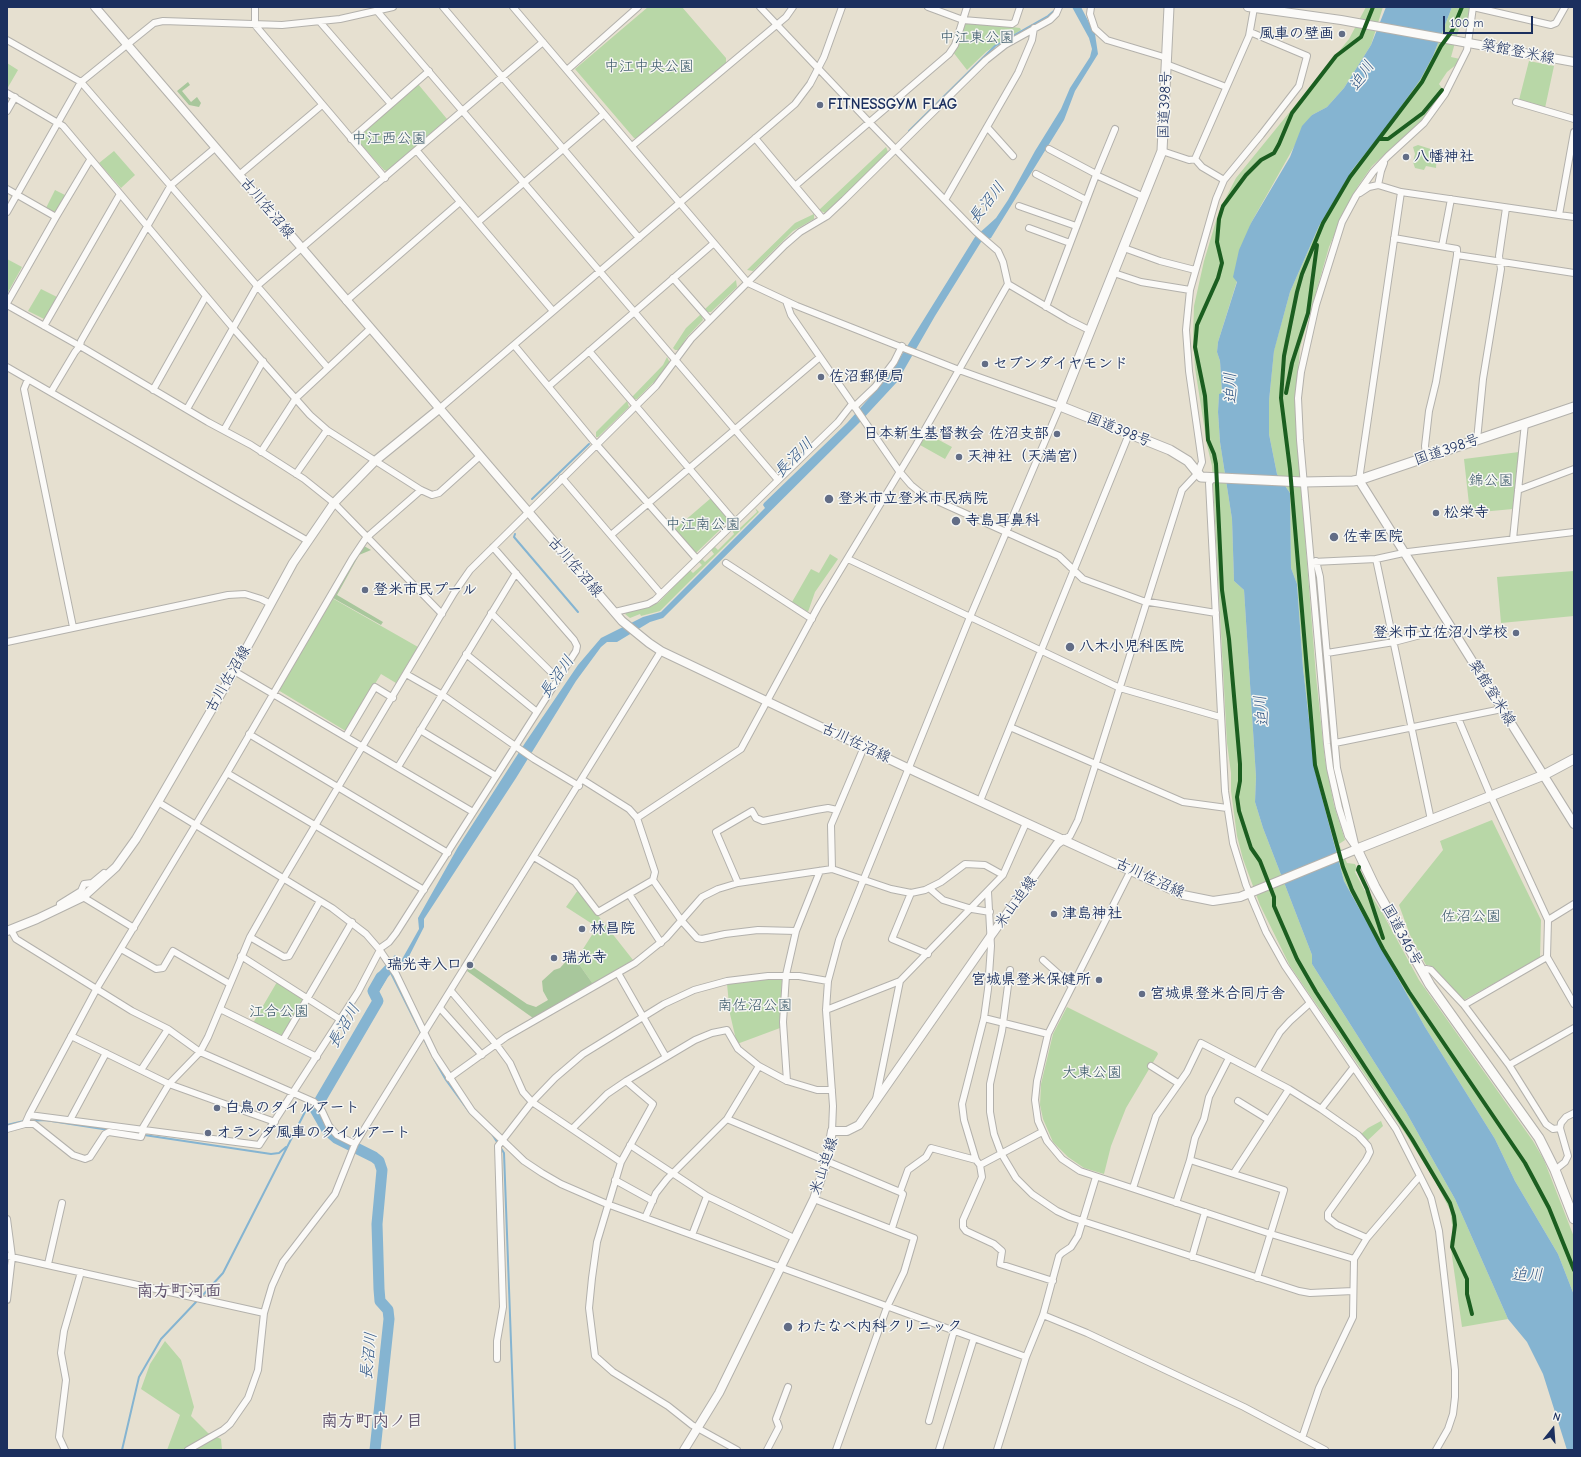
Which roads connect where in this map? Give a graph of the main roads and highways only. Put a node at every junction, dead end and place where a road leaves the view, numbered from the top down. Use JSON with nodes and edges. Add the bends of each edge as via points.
{"nodes":[{"id":1,"x":94,"y":7,"type":"edge"},
{"id":2,"x":1169,"y":7,"type":"edge"},
{"id":3,"x":1251,"y":7,"type":"edge"},
{"id":4,"x":1274,"y":9,"type":"edge"},
{"id":5,"x":1574,"y":62,"type":"edge"},
{"id":6,"x":1574,"y":407,"type":"edge"},
{"id":7,"x":439,"y":409,"type":"junction"},
{"id":8,"x":1359,"y":480,"type":"junction"},
{"id":9,"x":1574,"y":759,"type":"edge"},
{"id":10,"x":1544,"y":775,"type":"junction"},
{"id":11,"x":1574,"y":824,"type":"edge"},
{"id":12,"x":1064,"y":839,"type":"junction"},
{"id":13,"x":1354,"y":850,"type":"junction"},
{"id":14,"x":9,"y":931,"type":"edge"},
{"id":15,"x":1574,"y":1219,"type":"edge"},
{"id":16,"x":684,"y":1450,"type":"edge"}],
"edges":[{"from":1,"to":7,"type":"main road","name":"古川佐沼線"},
{"from":2,"to":8,"type":"highway","name":"国道398号","via":[[1162,151],[1060,406],[1180,456],[1188,461],[1201,477],[1303,482]]},
{"from":3,"to":4,"type":"main road","name":"築館登米線"},
{"from":4,"to":5,"type":"main road","name":"築館登米線"},
{"from":6,"to":8,"type":"highway","name":"国道398号"},
{"from":7,"to":12,"type":"main road","name":"古川佐沼線","via":[[622,621],[661,651]]},
{"from":7,"to":14,"type":"main road","name":"古川佐沼線","via":[[375,461],[334,503],[308,541],[158,802],[126,853],[109,874],[83,897]]},
{"from":8,"to":10,"type":"main road","name":"築館登米線"},
{"from":9,"to":10,"type":"highway"},
{"from":10,"to":11,"type":"main road","name":"築館登米線"},
{"from":10,"to":13,"type":"highway"},
{"from":12,"to":13,"type":"main road","name":"古川佐沼線","via":[[1171,890],[1202,900],[1224,901],[1250,894]]},
{"from":12,"to":16,"type":"main road","name":"米山迫線","via":[[1057,844],[990,937],[859,1124],[847,1131],[832,1131],[827,1160],[814,1199],[726,1380]]},
{"from":13,"to":15,"type":"highway","name":"国道346号","via":[[1421,971],[1547,1150]]}]}
